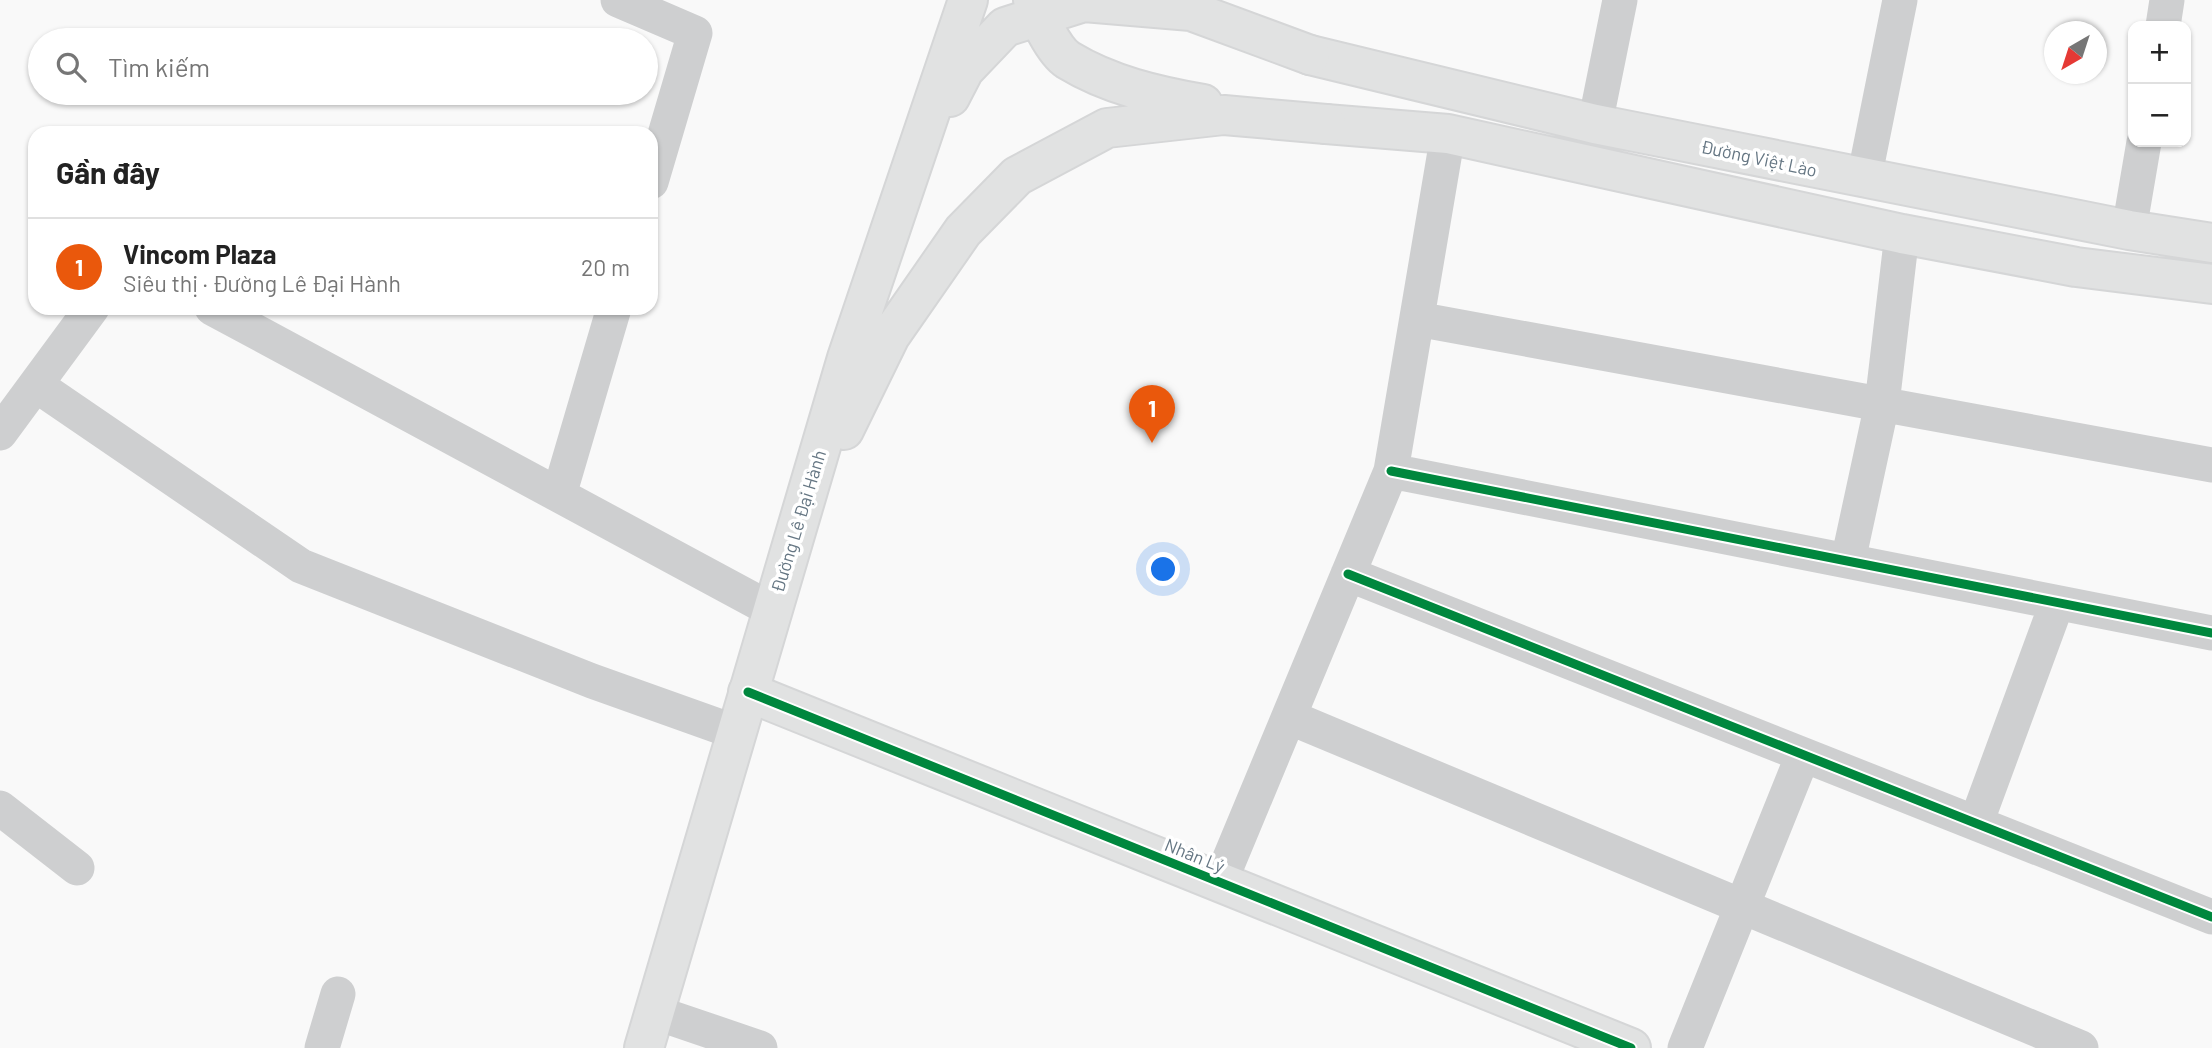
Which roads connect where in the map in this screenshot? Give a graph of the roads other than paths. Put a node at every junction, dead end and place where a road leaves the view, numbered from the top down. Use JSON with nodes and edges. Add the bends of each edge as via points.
{"nodes":[{"id":1,"x":618,"y":0,"type":"edge"},
{"id":2,"x":968,"y":0,"type":"edge"},
{"id":3,"x":1239,"y":0,"type":"edge"},
{"id":4,"x":1620,"y":0,"type":"edge"},
{"id":5,"x":1900,"y":0,"type":"edge"},
{"id":6,"x":2167,"y":0,"type":"edge"},
{"id":7,"x":1035,"y":9,"type":"edge"},
{"id":8,"x":2164,"y":21,"type":"edge"},
{"id":9,"x":1310,"y":55,"type":"junction"},
{"id":10,"x":1326,"y":124,"type":"junction"},
{"id":11,"x":1595,"y":124,"type":"junction"},
{"id":12,"x":1448,"y":134,"type":"junction"},
{"id":13,"x":2143,"y":147,"type":"edge"},
{"id":14,"x":658,"y":158,"type":"edge"},
{"id":15,"x":911,"y":176,"type":"junction"},
{"id":16,"x":1864,"y":179,"type":"junction"},
{"id":17,"x":2129,"y":230,"type":"junction"},
{"id":18,"x":1902,"y":234,"type":"junction"},
{"id":19,"x":2212,"y":243,"type":"edge"},
{"id":20,"x":2212,"y":284,"type":"edge"},
{"id":21,"x":87,"y":315,"type":"edge"},
{"id":22,"x":225,"y":315,"type":"edge"},
{"id":23,"x":612,"y":315,"type":"edge"},
{"id":24,"x":1417,"y":319,"type":"junction"},
{"id":25,"x":36,"y":384,"type":"junction"},
{"id":26,"x":1882,"y":404,"type":"junction"},
{"id":27,"x":0,"y":433,"type":"edge"},
{"id":28,"x":2212,"y":465,"type":"edge"},
{"id":29,"x":1391,"y":471,"type":"junction"},
{"id":30,"x":559,"y":495,"type":"junction"},
{"id":31,"x":795,"y":533,"type":"junction"},
{"id":32,"x":1848,"y":561,"type":"junction"},
{"id":33,"x":1348,"y":574,"type":"junction"},
{"id":34,"x":2057,"y":603,"type":"junction"},
{"id":35,"x":772,"y":610,"type":"junction"},
{"id":36,"x":2212,"y":634,"type":"edge"},
{"id":37,"x":748,"y":692,"type":"junction"},
{"id":38,"x":1289,"y":716,"type":"junction"},
{"id":39,"x":735,"y":732,"type":"junction"},
{"id":40,"x":1804,"y":755,"type":"junction"},
{"id":41,"x":0,"y":808,"type":"edge"},
{"id":42,"x":1976,"y":823,"type":"junction"},
{"id":43,"x":77,"y":868,"type":"dead end"},
{"id":44,"x":1220,"y":882,"type":"junction"},
{"id":45,"x":1744,"y":907,"type":"junction"},
{"id":46,"x":2212,"y":917,"type":"edge"},
{"id":47,"x":338,"y":994,"type":"dead end"},
{"id":48,"x":654,"y":1012,"type":"junction"},
{"id":49,"x":322,"y":1048,"type":"edge"},
{"id":50,"x":644,"y":1048,"type":"edge"},
{"id":51,"x":760,"y":1048,"type":"edge"},
{"id":52,"x":1631,"y":1048,"type":"edge"},
{"id":53,"x":1685,"y":1048,"type":"edge"},
{"id":54,"x":2081,"y":1048,"type":"edge"}],
"edges":[{"from":1,"to":14,"type":"street","via":[[695,33]]},
{"from":2,"to":15,"type":"main road","name":"Đường Lê Đại Hành"},
{"from":3,"to":9,"type":"main road"},
{"from":4,"to":11,"type":"street"},
{"from":5,"to":16,"type":"street"},
{"from":6,"to":8,"type":"street"},
{"from":7,"to":9,"type":"main road","name":"Đường Việt Lào","via":[[1084,2],[1191,11]]},
{"from":7,"to":10,"type":"main road","via":[[1066,59],[1150,95]]},
{"from":7,"to":15,"type":"main road","name":"Đường Việt Lào","via":[[1005,27],[964,69]]},
{"from":9,"to":11,"type":"main road","name":"Đường Việt Lào"},
{"from":10,"to":12,"type":"main road"},
{"from":10,"to":31,"type":"main road","via":[[1224,115],[1107,128],[1017,176],[963,231],[890,336]]},
{"from":11,"to":16,"type":"main road","name":"Đường Việt Lào"},
{"from":12,"to":18,"type":"main road"},
{"from":12,"to":24,"type":"street"},
{"from":13,"to":17,"type":"street"},
{"from":15,"to":31,"type":"main road","name":"Đường Lê Đại Hành","via":[[846,358]]},
{"from":16,"to":17,"type":"main road","name":"Đường Việt Lào"},
{"from":17,"to":19,"type":"main road","name":"Đường Việt Lào"},
{"from":18,"to":20,"type":"main road","via":[[2076,267]]},
{"from":18,"to":26,"type":"street"},
{"from":21,"to":25,"type":"street"},
{"from":22,"to":30,"type":"street"},
{"from":23,"to":30,"type":"street"},
{"from":24,"to":26,"type":"street"},
{"from":24,"to":29,"type":"street"},
{"from":25,"to":27,"type":"street"},
{"from":25,"to":39,"type":"street","via":[[301,566]]},
{"from":26,"to":28,"type":"street"},
{"from":26,"to":32,"type":"street"},
{"from":29,"to":32,"type":"street"},
{"from":29,"to":33,"type":"street"},
{"from":30,"to":35,"type":"street"},
{"from":31,"to":35,"type":"main road","name":"Đường Lê Đại Hành"},
{"from":32,"to":34,"type":"street"},
{"from":33,"to":38,"type":"street"},
{"from":33,"to":40,"type":"street"},
{"from":34,"to":36,"type":"street"},
{"from":34,"to":42,"type":"street"},
{"from":35,"to":37,"type":"main road","name":"Đường Lê Đại Hành"},
{"from":37,"to":39,"type":"main road","name":"Đường Lê Đại Hành"},
{"from":37,"to":44,"type":"main road","name":"Nhân Lý"},
{"from":38,"to":44,"type":"street"},
{"from":38,"to":45,"type":"street"},
{"from":39,"to":48,"type":"main road","name":"Đường Lê Đại Hành"},
{"from":40,"to":42,"type":"street"},
{"from":40,"to":45,"type":"street"},
{"from":41,"to":43,"type":"street"},
{"from":42,"to":46,"type":"street"},
{"from":44,"to":52,"type":"main road","name":"Nhân Lý"},
{"from":45,"to":53,"type":"street"},
{"from":45,"to":54,"type":"street"},
{"from":47,"to":49,"type":"street"},
{"from":48,"to":50,"type":"main road","name":"Đường Lê Đại Hành"},
{"from":48,"to":51,"type":"street"}]}
